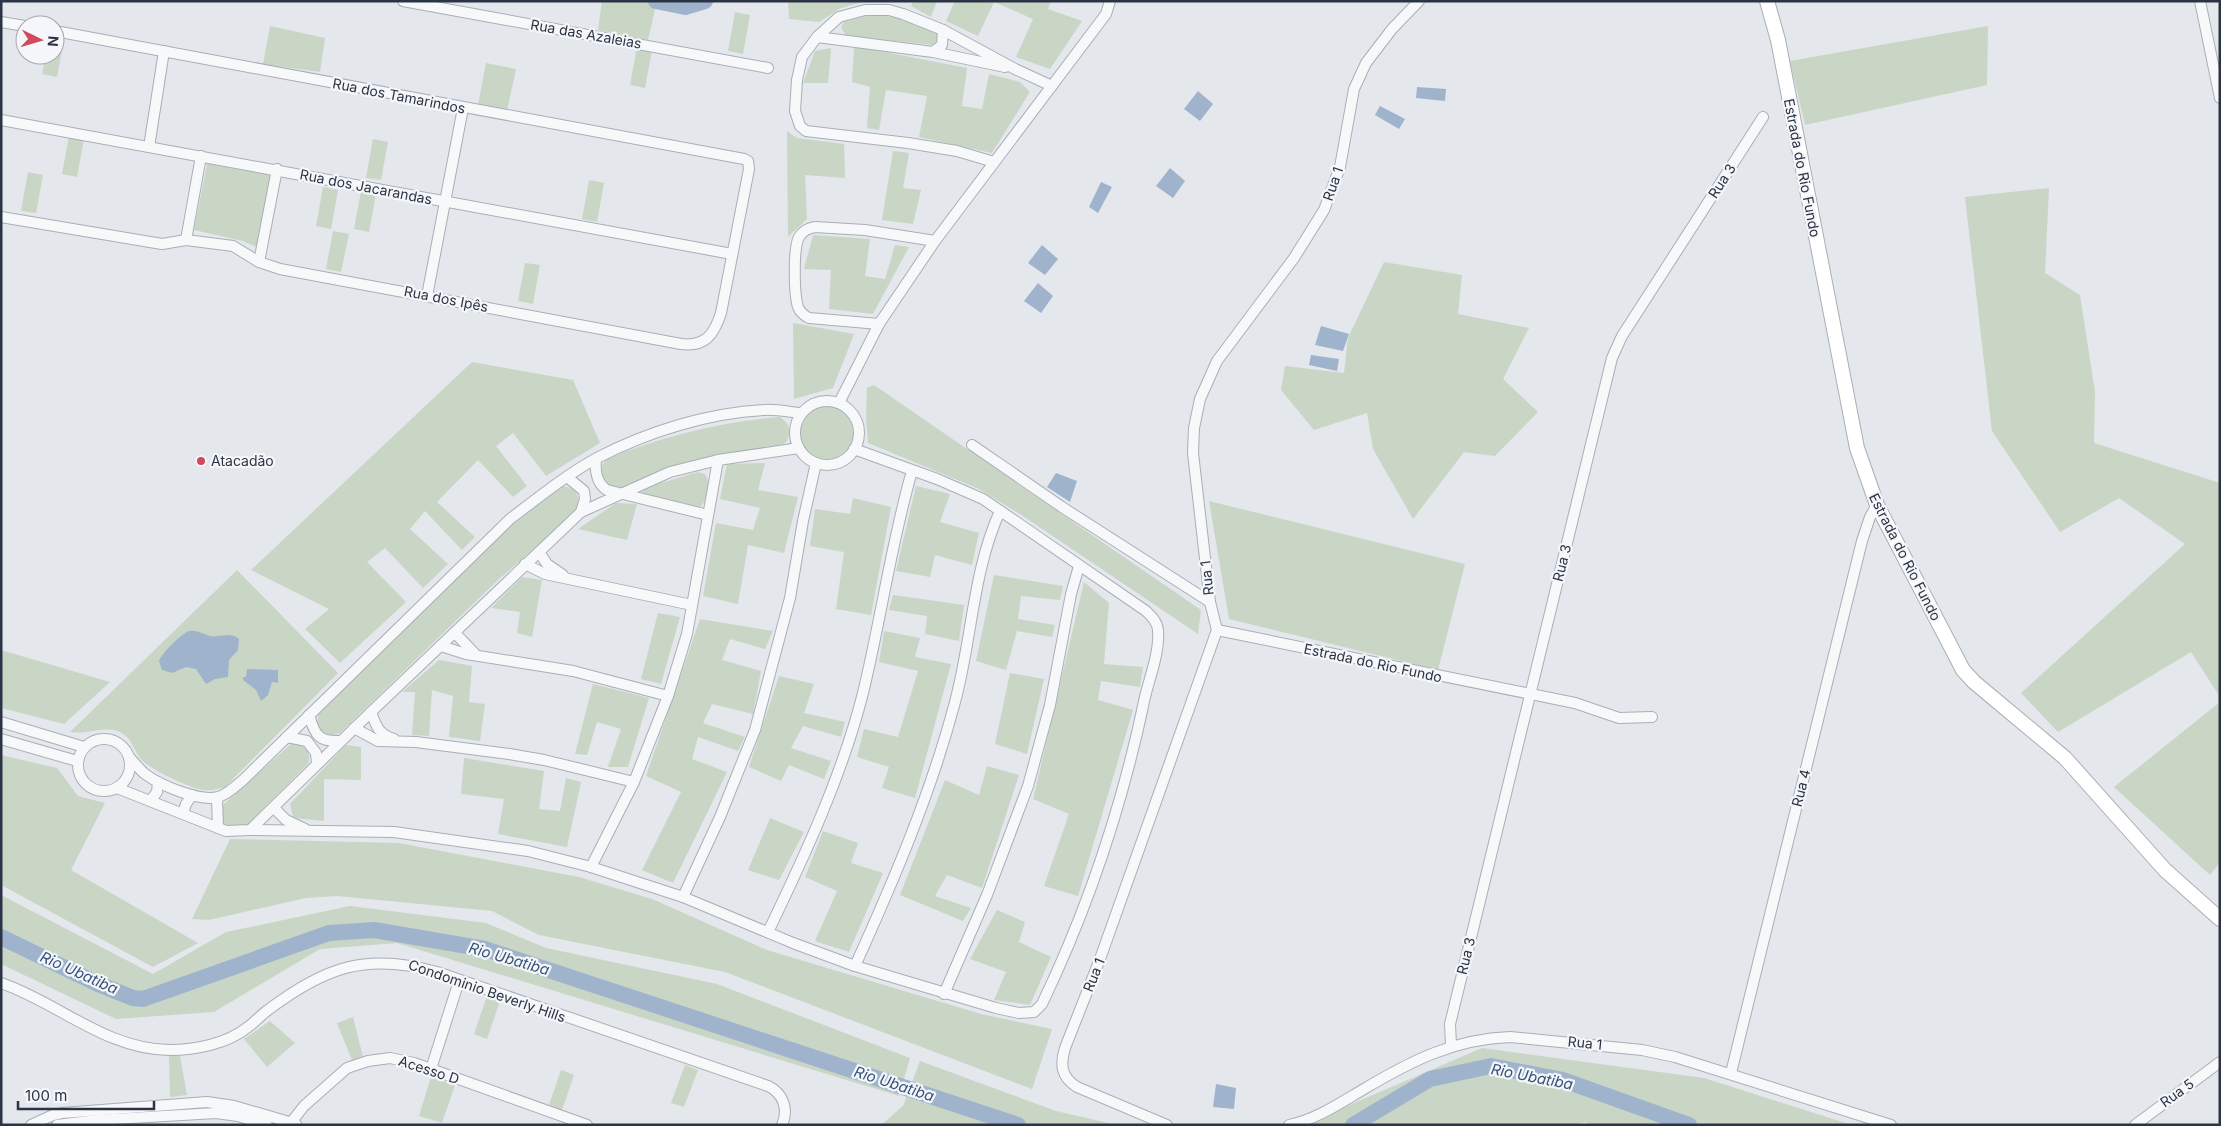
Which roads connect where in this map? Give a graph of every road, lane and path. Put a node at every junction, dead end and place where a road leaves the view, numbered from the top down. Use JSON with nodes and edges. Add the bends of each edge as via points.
{"nodes":[{"id":1,"x":403,"y":1,"type":"edge"},
{"id":2,"x":1110,"y":1,"type":"edge"},
{"id":3,"x":1419,"y":1,"type":"edge"},
{"id":4,"x":1767,"y":1,"type":"edge"},
{"id":5,"x":2200,"y":1,"type":"edge"},
{"id":6,"x":839,"y":17,"type":"junction"},
{"id":7,"x":1,"y":22,"type":"edge"},
{"id":8,"x":15,"y":24,"type":"edge"},
{"id":9,"x":943,"y":30,"type":"junction"},
{"id":10,"x":65,"y":33,"type":"edge"},
{"id":11,"x":817,"y":36,"type":"junction"},
{"id":12,"x":841,"y":40,"type":"junction"},
{"id":13,"x":164,"y":51,"type":"junction"},
{"id":14,"x":934,"y":52,"type":"junction"},
{"id":15,"x":768,"y":68,"type":"dead end"},
{"id":16,"x":1015,"y":69,"type":"junction"},
{"id":17,"x":1052,"y":86,"type":"junction"},
{"id":18,"x":2220,"y":98,"type":"edge"},
{"id":19,"x":463,"y":108,"type":"junction"},
{"id":20,"x":1763,"y":117,"type":"dead end"},
{"id":21,"x":1,"y":120,"type":"edge"},
{"id":22,"x":149,"y":147,"type":"junction"},
{"id":23,"x":201,"y":156,"type":"junction"},
{"id":24,"x":744,"y":159,"type":"joint"},
{"id":25,"x":994,"y":162,"type":"junction"},
{"id":26,"x":277,"y":169,"type":"junction"},
{"id":27,"x":444,"y":203,"type":"junction"},
{"id":28,"x":1,"y":217,"type":"edge"},
{"id":29,"x":186,"y":240,"type":"junction"},
{"id":30,"x":936,"y":242,"type":"junction"},
{"id":31,"x":732,"y":254,"type":"junction"},
{"id":32,"x":259,"y":262,"type":"junction"},
{"id":33,"x":427,"y":296,"type":"junction"},
{"id":34,"x":879,"y":324,"type":"junction"},
{"id":35,"x":839,"y":403,"type":"junction"},
{"id":36,"x":801,"y":413,"type":"junction"},
{"id":37,"x":972,"y":445,"type":"dead end"},
{"id":38,"x":799,"y":448,"type":"junction"},
{"id":39,"x":854,"y":449,"type":"junction"},
{"id":40,"x":596,"y":459,"type":"junction"},
{"id":41,"x":718,"y":460,"type":"junction"},
{"id":42,"x":816,"y":462,"type":"junction"},
{"id":43,"x":912,"y":471,"type":"junction"},
{"id":44,"x":567,"y":477,"type":"junction"},
{"id":45,"x":620,"y":494,"type":"junction"},
{"id":46,"x":1877,"y":505,"type":"junction"},
{"id":47,"x":1000,"y":511,"type":"junction"},
{"id":48,"x":581,"y":512,"type":"junction"},
{"id":49,"x":708,"y":515,"type":"junction"},
{"id":50,"x":539,"y":552,"type":"junction"},
{"id":51,"x":525,"y":564,"type":"junction"},
{"id":52,"x":1079,"y":566,"type":"junction"},
{"id":53,"x":566,"y":577,"type":"junction"},
{"id":54,"x":1210,"y":602,"type":"junction"},
{"id":55,"x":692,"y":605,"type":"junction"},
{"id":56,"x":1217,"y":630,"type":"junction"},
{"id":57,"x":455,"y":633,"type":"junction"},
{"id":58,"x":441,"y":646,"type":"junction"},
{"id":59,"x":476,"y":656,"type":"junction"},
{"id":60,"x":1529,"y":695,"type":"junction"},
{"id":61,"x":668,"y":696,"type":"junction"},
{"id":62,"x":371,"y":712,"type":"junction"},
{"id":63,"x":309,"y":715,"type":"junction"},
{"id":64,"x":1652,"y":717,"type":"dead end"},
{"id":65,"x":1,"y":722,"type":"edge"},
{"id":66,"x":354,"y":728,"type":"junction"},
{"id":67,"x":287,"y":737,"type":"junction"},
{"id":68,"x":1,"y":739,"type":"edge"},
{"id":69,"x":400,"y":740,"type":"junction"},
{"id":70,"x":341,"y":742,"type":"junction"},
{"id":71,"x":84,"y":748,"type":"junction"},
{"id":72,"x":129,"y":757,"type":"junction"},
{"id":73,"x":77,"y":761,"type":"junction"},
{"id":74,"x":317,"y":764,"type":"junction"},
{"id":75,"x":158,"y":782,"type":"junction"},
{"id":76,"x":634,"y":782,"type":"junction"},
{"id":77,"x":117,"y":788,"type":"junction"},
{"id":78,"x":192,"y":795,"type":"junction"},
{"id":79,"x":217,"y":798,"type":"junction"},
{"id":80,"x":150,"y":800,"type":"junction"},
{"id":81,"x":274,"y":808,"type":"junction"},
{"id":82,"x":183,"y":813,"type":"junction"},
{"id":83,"x":218,"y":828,"type":"junction"},
{"id":84,"x":250,"y":830,"type":"junction"},
{"id":85,"x":308,"y":830,"type":"junction"},
{"id":86,"x":591,"y":867,"type":"junction"},
{"id":87,"x":683,"y":897,"type":"junction"},
{"id":88,"x":2220,"y":918,"type":"edge"},
{"id":89,"x":768,"y":932,"type":"junction"},
{"id":90,"x":855,"y":966,"type":"junction"},
{"id":91,"x":459,"y":981,"type":"junction"},
{"id":92,"x":1,"y":982,"type":"edge"},
{"id":93,"x":944,"y":994,"type":"junction"},
{"id":94,"x":1451,"y":1045,"type":"junction"},
{"id":95,"x":2220,"y":1062,"type":"edge"},
{"id":96,"x":431,"y":1069,"type":"junction"},
{"id":97,"x":1731,"y":1074,"type":"junction"},
{"id":98,"x":192,"y":1103,"type":"junction"},
{"id":99,"x":193,"y":1120,"type":"edge"},
{"id":100,"x":292,"y":1124,"type":"edge"},
{"id":101,"x":32,"y":1125,"type":"edge"},
{"id":102,"x":57,"y":1125,"type":"edge"},
{"id":103,"x":267,"y":1125,"type":"edge"},
{"id":104,"x":587,"y":1125,"type":"edge"},
{"id":105,"x":782,"y":1125,"type":"edge"},
{"id":106,"x":1167,"y":1125,"type":"edge"},
{"id":107,"x":1289,"y":1125,"type":"edge"},
{"id":108,"x":1891,"y":1125,"type":"edge"},
{"id":109,"x":2135,"y":1125,"type":"edge"}],
"edges":[{"from":1,"to":15,"type":"street","name":"Rua das Azaleias"},
{"from":2,"to":17,"type":"street","via":[[1106,14]]},
{"from":3,"to":54,"type":"street","name":"Rua 1","via":[[1366,63],[1354,89],[1340,167],[1324,210],[1294,258],[1216,361],[1200,400],[1194,428],[1194,453]]},
{"from":4,"to":46,"type":"street","name":"Estrada do Rio Fundo","via":[[1778,40],[1857,448]]},
{"from":5,"to":18,"type":"street"},
{"from":6,"to":9,"type":"street","via":[[865,10],[889,10]]},
{"from":6,"to":11,"type":"street"},
{"from":6,"to":12,"type":"street","via":[[835,31]]},
{"from":7,"to":8,"type":"street"},
{"from":9,"to":14,"type":"street","via":[[942,45]]},
{"from":9,"to":16,"type":"street"},
{"from":10,"to":13,"type":"street","name":"Rua dos Tamarindos"},
{"from":11,"to":12,"type":"street"},
{"from":11,"to":25,"type":"street","via":[[802,57],[796,80],[795,112],[800,126],[806,130],[957,151]]},
{"from":12,"to":14,"type":"street"},
{"from":13,"to":19,"type":"street","name":"Rua dos Tamarindos"},
{"from":13,"to":22,"type":"street"},
{"from":14,"to":16,"type":"street"},
{"from":16,"to":17,"type":"street"},
{"from":17,"to":25,"type":"street"},
{"from":19,"to":24,"type":"street","name":"Rua dos Tamarindos"},
{"from":19,"to":27,"type":"street"},
{"from":20,"to":60,"type":"street","name":"Rua 3","via":[[1617,347]]},
{"from":21,"to":22,"type":"street","name":"Rua dos Jacarandas"},
{"from":22,"to":23,"type":"street","name":"Rua dos Jacarandas"},
{"from":23,"to":26,"type":"street","name":"Rua dos Jacarandas"},
{"from":23,"to":29,"type":"street"},
{"from":24,"to":31,"type":"street","name":"Rua dos Ipês","via":[[749,169]]},
{"from":25,"to":30,"type":"street"},
{"from":26,"to":27,"type":"street","name":"Rua dos Jacarandas"},
{"from":26,"to":32,"type":"street"},
{"from":27,"to":31,"type":"street","name":"Rua dos Jacarandas"},
{"from":27,"to":33,"type":"street"},
{"from":28,"to":29,"type":"street","name":"Rua dos Ipês","via":[[162,244]]},
{"from":29,"to":32,"type":"street","name":"Rua dos Ipês","via":[[233,246]]},
{"from":30,"to":34,"type":"street"},
{"from":30,"to":34,"type":"street","via":[[865,230],[816,226],[800,236],[796,243],[797,302],[802,314],[808,318]]},
{"from":31,"to":33,"type":"street","name":"Rua dos Ipês","via":[[718,322],[707,339],[693,346]]},
{"from":32,"to":33,"type":"street","name":"Rua dos Ipês"},
{"from":34,"to":35,"type":"street"},
{"from":35,"to":36,"type":"street","via":[[818,402]]},
{"from":35,"to":39,"type":"street","via":[[848,409],[858,428]]},
{"from":36,"to":38,"type":"street","via":[[795,430]]},
{"from":36,"to":40,"type":"street","via":[[765,409],[714,418],[662,431]]},
{"from":37,"to":54,"type":"street"},
{"from":38,"to":41,"type":"street"},
{"from":38,"to":42,"type":"street"},
{"from":39,"to":42,"type":"street","via":[[837,463],[826,465]]},
{"from":39,"to":43,"type":"street"},
{"from":40,"to":44,"type":"street"},
{"from":40,"to":45,"type":"street","via":[[595,470],[602,486]]},
{"from":41,"to":45,"type":"street","via":[[670,472]]},
{"from":41,"to":49,"type":"street"},
{"from":42,"to":87,"type":"street","via":[[790,598],[755,730]]},
{"from":43,"to":47,"type":"street","via":[[982,499]]},
{"from":43,"to":89,"type":"street","via":[[851,734],[807,849]]},
{"from":44,"to":48,"type":"street","via":[[584,491]]},
{"from":44,"to":63,"type":"street","via":[[510,519]]},
{"from":45,"to":48,"type":"street"},
{"from":45,"to":49,"type":"street"},
{"from":46,"to":88,"type":"street","name":"Estrada do Rio Fundo","via":[[1963,670],[2075,768],[2165,870]]},
{"from":46,"to":97,"type":"street","name":"Rua 4","via":[[1862,541]]},
{"from":47,"to":52,"type":"street"},
{"from":47,"to":90,"type":"street","via":[[986,546],[956,700],[935,772]]},
{"from":48,"to":50,"type":"street"},
{"from":49,"to":55,"type":"street"},
{"from":50,"to":51,"type":"street"},
{"from":50,"to":53,"type":"street","via":[[547,564]]},
{"from":51,"to":53,"type":"street","via":[[546,574]]},
{"from":51,"to":57,"type":"street"},
{"from":52,"to":93,"type":"street","via":[[1050,705],[1028,786],[987,895]]},
{"from":52,"to":93,"type":"street","via":[[1146,611],[1158,630],[1135,747],[1115,820],[1073,934],[1038,1009],[1018,1013]]},
{"from":53,"to":55,"type":"street"},
{"from":54,"to":56,"type":"street","name":"Rua 1"},
{"from":55,"to":61,"type":"street","via":[[687,634]]},
{"from":56,"to":60,"type":"street","name":"Estrada do Rio Fundo"},
{"from":56,"to":106,"type":"street","name":"Rua 1","via":[[1062,1062],[1068,1082]]},
{"from":57,"to":58,"type":"street"},
{"from":57,"to":59,"type":"street"},
{"from":58,"to":59,"type":"street"},
{"from":58,"to":62,"type":"street"},
{"from":59,"to":61,"type":"street","via":[[573,671]]},
{"from":60,"to":64,"type":"street","name":"Estrada do Rio Fundo","via":[[1575,703],[1618,718]]},
{"from":60,"to":94,"type":"street","name":"Rua 3","via":[[1450,1024]]},
{"from":61,"to":76,"type":"street"},
{"from":62,"to":66,"type":"street"},
{"from":62,"to":69,"type":"street","via":[[377,729],[383,735]]},
{"from":63,"to":67,"type":"street"},
{"from":63,"to":70,"type":"street","via":[[315,733],[321,739]]},
{"from":65,"to":71,"type":"street"},
{"from":66,"to":69,"type":"street","via":[[378,741]]},
{"from":66,"to":70,"type":"street"},
{"from":67,"to":74,"type":"street","via":[[307,741],[316,753]]},
{"from":67,"to":79,"type":"street","via":[[243,780]]},
{"from":68,"to":73,"type":"street"},
{"from":69,"to":76,"type":"street","via":[[544,760]]},
{"from":70,"to":74,"type":"street"},
{"from":71,"to":72,"type":"street","via":[[97,739],[113,740]]},
{"from":71,"to":73,"type":"street"},
{"from":72,"to":75,"type":"street","via":[[143,773]]},
{"from":72,"to":77,"type":"street","via":[[128,774]]},
{"from":73,"to":77,"type":"street","via":[[86,785],[101,792]]},
{"from":74,"to":81,"type":"street"},
{"from":75,"to":78,"type":"street"},
{"from":75,"to":80,"type":"street"},
{"from":76,"to":86,"type":"street"},
{"from":77,"to":80,"type":"street"},
{"from":78,"to":79,"type":"street"},
{"from":78,"to":82,"type":"street"},
{"from":79,"to":83,"type":"street"},
{"from":80,"to":82,"type":"street"},
{"from":81,"to":84,"type":"street"},
{"from":81,"to":85,"type":"street","via":[[286,820]]},
{"from":82,"to":83,"type":"street"},
{"from":83,"to":84,"type":"street","via":[[236,832]]},
{"from":84,"to":85,"type":"street"},
{"from":85,"to":86,"type":"street","via":[[430,836],[528,851]]},
{"from":86,"to":87,"type":"street"},
{"from":87,"to":89,"type":"street"},
{"from":89,"to":90,"type":"street"},
{"from":90,"to":93,"type":"street"},
{"from":91,"to":92,"type":"street","name":"Condominio Beverly Hills","via":[[402,963],[354,965],[310,982],[236,1035],[205,1046],[167,1050],[114,1040]]},
{"from":91,"to":96,"type":"street"},
{"from":91,"to":105,"type":"street","name":"Condominio Beverly Hills","via":[[768,1086],[784,1100]]},
{"from":94,"to":97,"type":"street","name":"Rua 1","via":[[1491,1037],[1600,1045],[1675,1057]]},
{"from":94,"to":107,"type":"street","name":"Rua 1","via":[[1402,1067],[1317,1116]]},
{"from":95,"to":109,"type":"street","name":"Rua 5"},
{"from":96,"to":100,"type":"street","name":"Acesso D","via":[[400,1059],[361,1063],[347,1068],[304,1106]]},
{"from":96,"to":104,"type":"street","name":"Acesso D"},
{"from":97,"to":108,"type":"street","name":"Rua 1"},
{"from":98,"to":99,"type":"street"},
{"from":98,"to":100,"type":"street","via":[[234,1106]]},
{"from":98,"to":101,"type":"street","via":[[62,1113]]},
{"from":99,"to":102,"type":"street","via":[[97,1120]]},
{"from":99,"to":103,"type":"street","via":[[228,1114]]}]}
